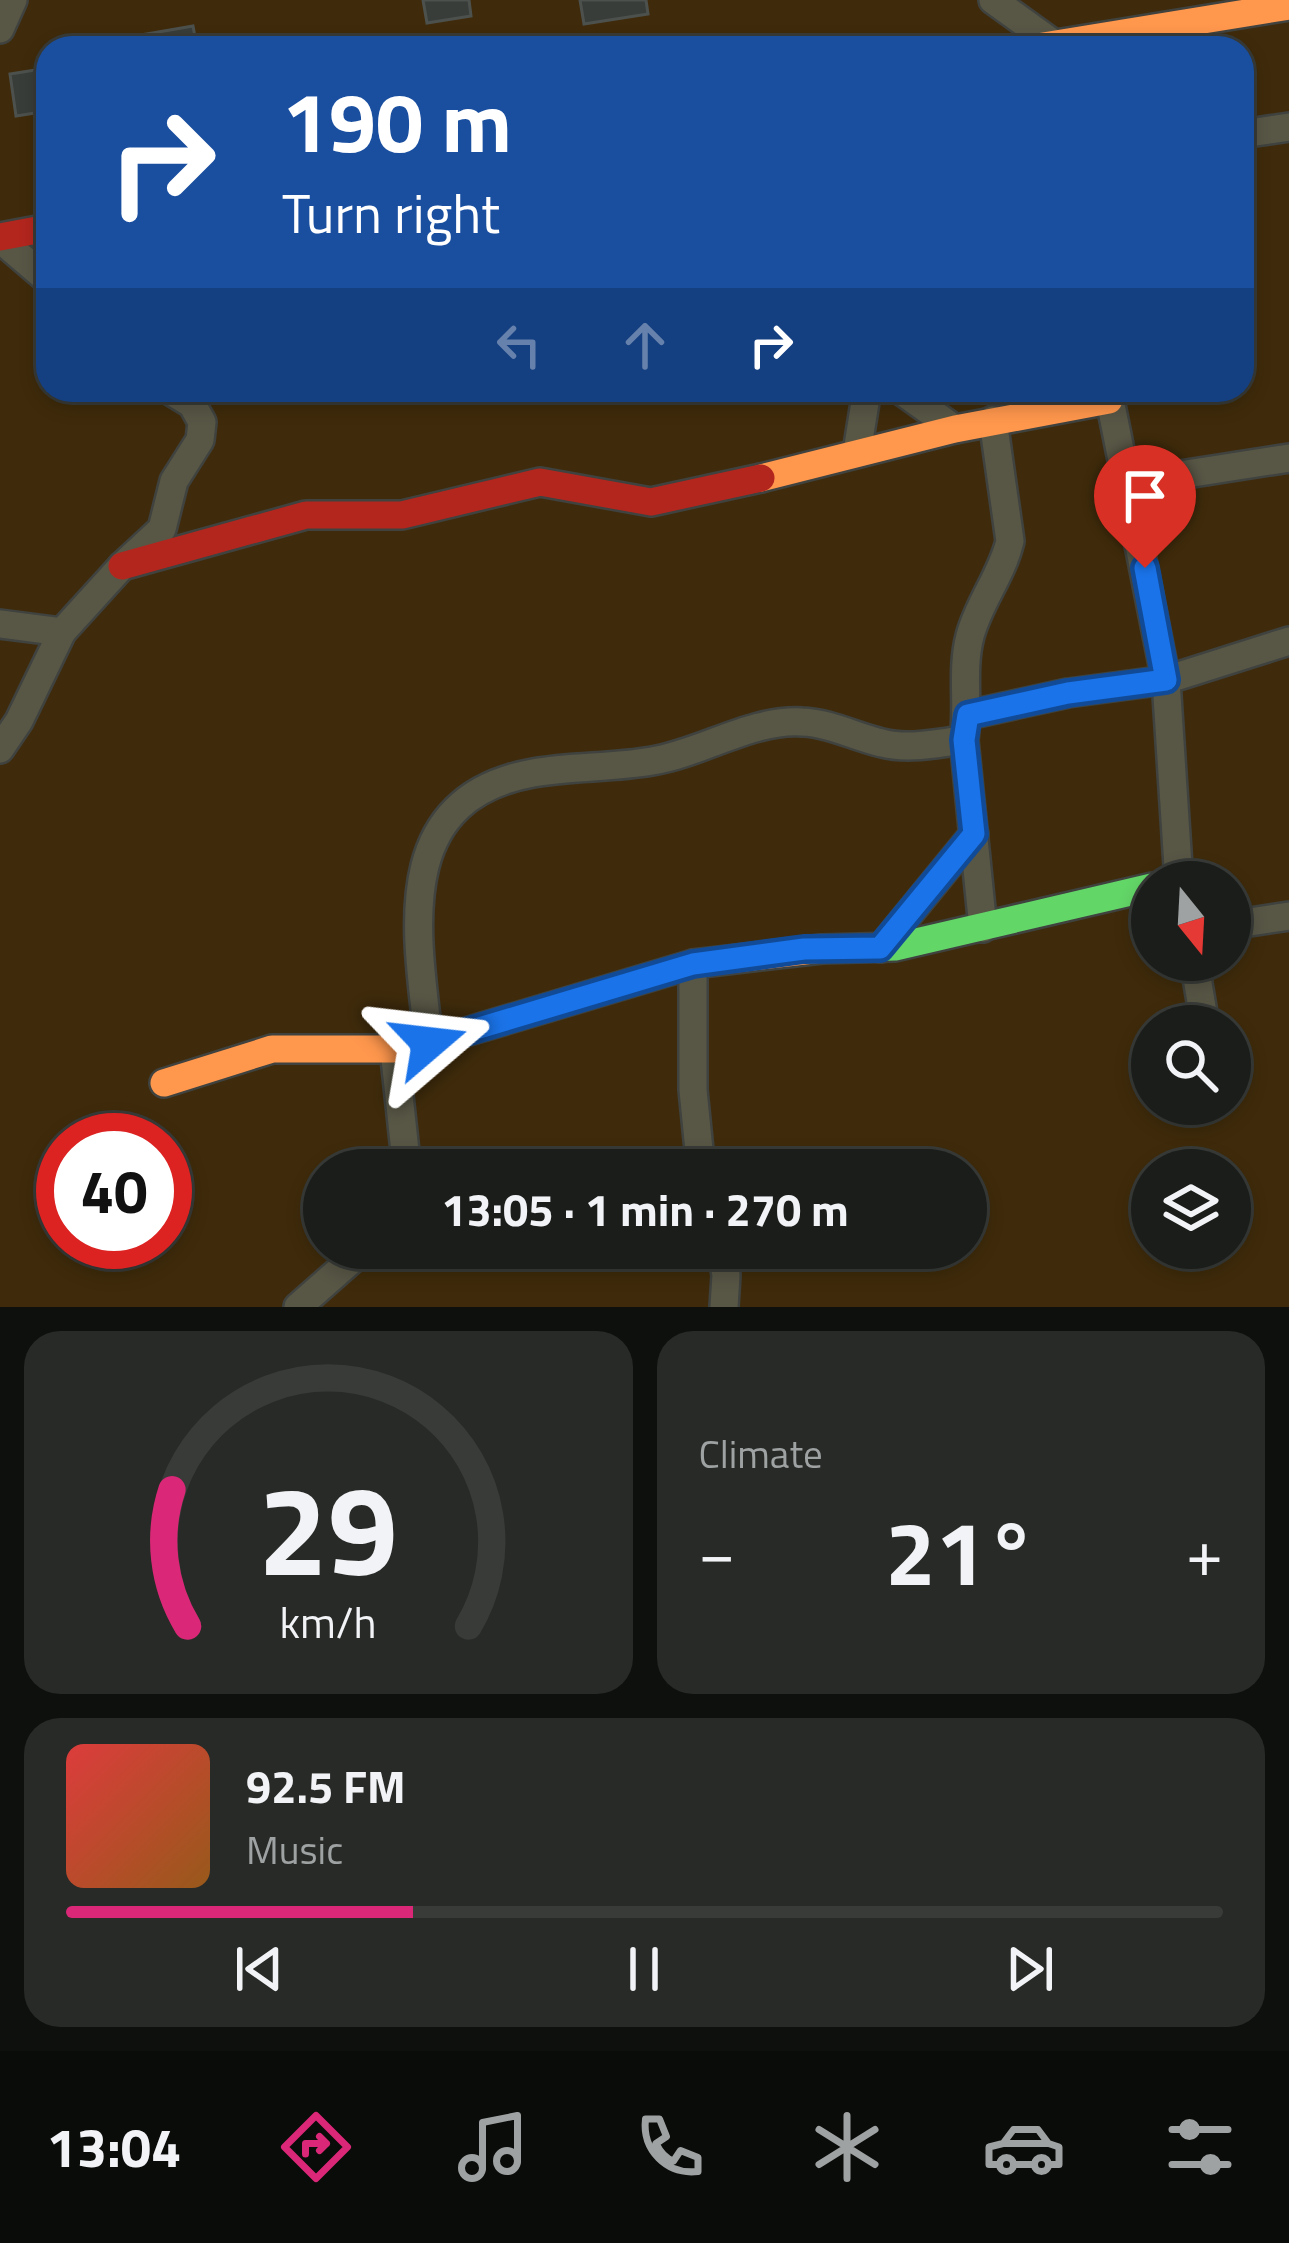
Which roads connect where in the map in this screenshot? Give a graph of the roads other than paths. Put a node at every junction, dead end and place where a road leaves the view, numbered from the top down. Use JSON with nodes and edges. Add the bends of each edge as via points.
{"nodes":[{"id":1,"x":13,"y":0,"type":"edge"},
{"id":2,"x":993,"y":0,"type":"edge"},
{"id":3,"x":1289,"y":6,"type":"edge"},
{"id":4,"x":0,"y":29,"type":"edge"},
{"id":5,"x":1035,"y":36,"type":"edge"},
{"id":6,"x":1108,"y":36,"type":"edge"},
{"id":7,"x":1289,"y":127,"type":"edge"},
{"id":8,"x":1254,"y":132,"type":"edge"},
{"id":9,"x":36,"y":230,"type":"edge"},
{"id":10,"x":0,"y":238,"type":"edge"},
{"id":11,"x":36,"y":270,"type":"edge"},
{"id":12,"x":190,"y":402,"type":"edge"},
{"id":13,"x":865,"y":402,"type":"edge"},
{"id":14,"x":917,"y":402,"type":"edge"},
{"id":15,"x":1076,"y":402,"type":"edge"},
{"id":16,"x":1110,"y":402,"type":"edge"},
{"id":17,"x":993,"y":420,"type":"junction"},
{"id":18,"x":955,"y":429,"type":"junction"},
{"id":19,"x":857,"y":452,"type":"junction"},
{"id":20,"x":1289,"y":458,"type":"edge"},
{"id":21,"x":1129,"y":483,"type":"junction"},
{"id":22,"x":122,"y":566,"type":"junction"},
{"id":23,"x":0,"y":624,"type":"edge"},
{"id":24,"x":62,"y":632,"type":"junction"},
{"id":25,"x":1289,"y":641,"type":"edge"},
{"id":26,"x":1166,"y":680,"type":"junction"},
{"id":27,"x":966,"y":727,"type":"junction"},
{"id":28,"x":0,"y":749,"type":"edge"},
{"id":29,"x":974,"y":834,"type":"junction"},
{"id":30,"x":1177,"y":861,"type":"edge"},
{"id":31,"x":1131,"y":892,"type":"edge"},
{"id":32,"x":1289,"y":916,"type":"edge"},
{"id":33,"x":1251,"y":922,"type":"edge"},
{"id":34,"x":983,"y":928,"type":"junction"},
{"id":35,"x":880,"y":948,"type":"junction"},
{"id":36,"x":693,"y":964,"type":"junction"},
{"id":37,"x":429,"y":1043,"type":"junction"},
{"id":38,"x":394,"y":1049,"type":"junction"},
{"id":39,"x":164,"y":1083,"type":"dead end"},
{"id":40,"x":405,"y":1149,"type":"edge"},
{"id":41,"x":699,"y":1149,"type":"edge"},
{"id":42,"x":341,"y":1269,"type":"edge"},
{"id":43,"x":725,"y":1269,"type":"edge"},
{"id":44,"x":298,"y":1307,"type":"edge"},
{"id":45,"x":724,"y":1307,"type":"edge"}],
"edges":[{"from":1,"to":4,"type":"street"},
{"from":2,"to":5,"type":"street"},
{"from":3,"to":6,"type":"street"},
{"from":7,"to":8,"type":"street"},
{"from":9,"to":10,"type":"street"},
{"from":10,"to":11,"type":"street"},
{"from":12,"to":22,"type":"street","via":[[202,422],[200,440],[174,481],[162,530]]},
{"from":13,"to":19,"type":"street"},
{"from":14,"to":18,"type":"street"},
{"from":15,"to":17,"type":"street"},
{"from":16,"to":21,"type":"street"},
{"from":17,"to":18,"type":"street"},
{"from":17,"to":27,"type":"street","via":[[1010,541],[966,652]]},
{"from":18,"to":19,"type":"street"},
{"from":19,"to":22,"type":"street","via":[[668,501],[540,482],[418,513],[353,520],[323,513]]},
{"from":20,"to":21,"type":"street"},
{"from":21,"to":26,"type":"street"},
{"from":22,"to":24,"type":"street"},
{"from":23,"to":24,"type":"street"},
{"from":24,"to":28,"type":"street"},
{"from":25,"to":26,"type":"street"},
{"from":26,"to":27,"type":"street","via":[[1068,693]]},
{"from":26,"to":30,"type":"street"},
{"from":27,"to":29,"type":"street"},
{"from":27,"to":37,"type":"street","via":[[893,746],[824,725],[776,724],[652,761],[532,773],[471,796],[451,814],[421,870],[417,936]]},
{"from":29,"to":34,"type":"street"},
{"from":29,"to":35,"type":"street"},
{"from":31,"to":34,"type":"street"},
{"from":32,"to":33,"type":"street"},
{"from":34,"to":35,"type":"street"},
{"from":35,"to":36,"type":"street"},
{"from":36,"to":37,"type":"street"},
{"from":36,"to":41,"type":"street"},
{"from":37,"to":38,"type":"street"},
{"from":38,"to":39,"type":"street","via":[[272,1049]]},
{"from":38,"to":40,"type":"street"},
{"from":42,"to":44,"type":"street"},
{"from":43,"to":45,"type":"street"}]}
